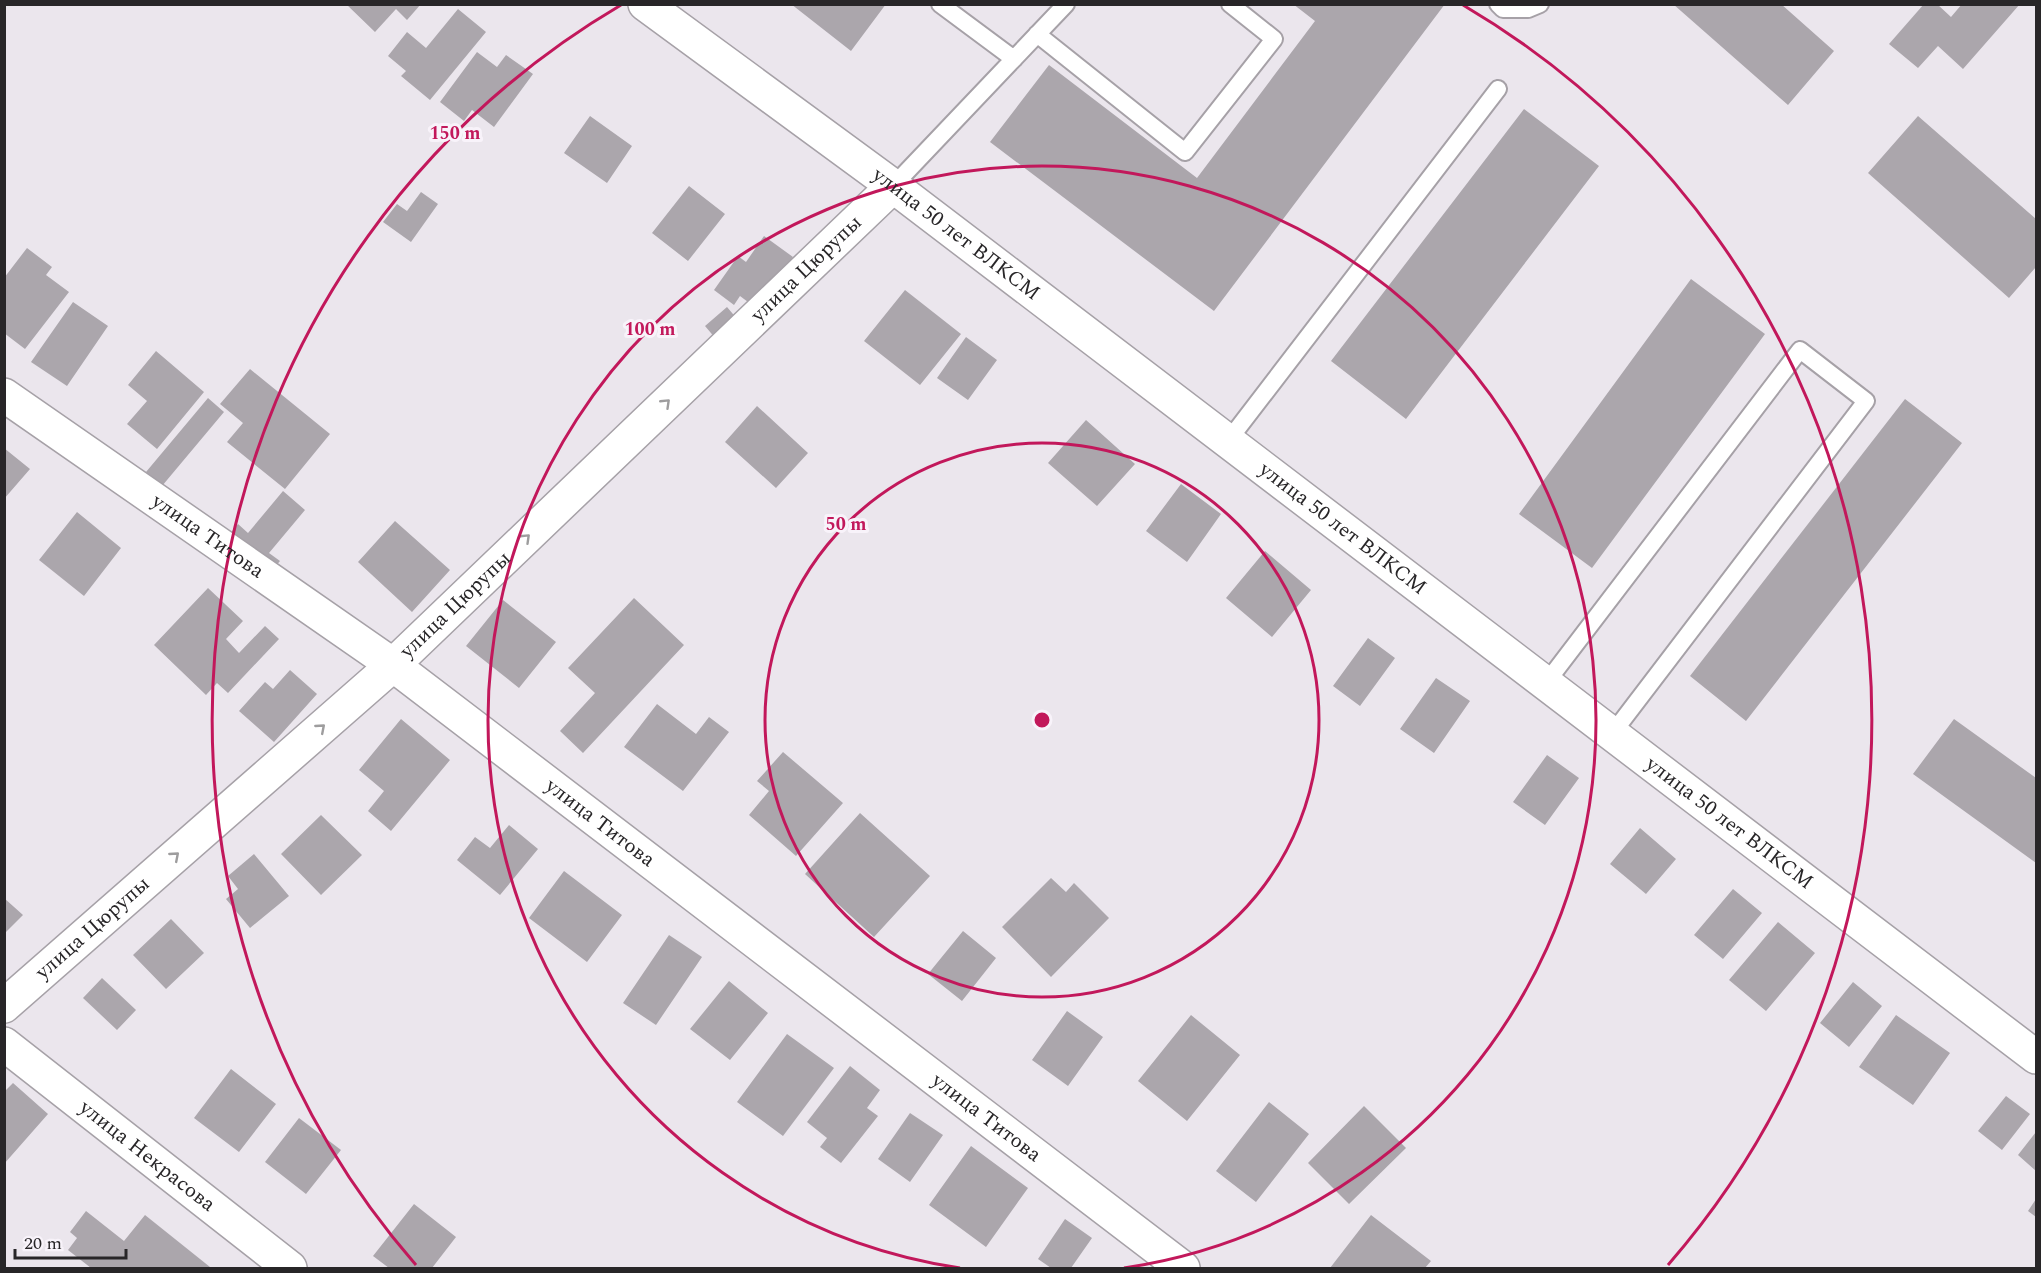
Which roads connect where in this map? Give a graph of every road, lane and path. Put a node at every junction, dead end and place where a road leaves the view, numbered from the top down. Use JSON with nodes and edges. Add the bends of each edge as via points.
{"nodes":[{"id":1,"x":645,"y":4,"type":"edge"},
{"id":2,"x":940,"y":4,"type":"edge"},
{"id":3,"x":1066,"y":4,"type":"edge"},
{"id":4,"x":1230,"y":4,"type":"edge"},
{"id":5,"x":1498,"y":4,"type":"edge"},
{"id":6,"x":1540,"y":4,"type":"edge"},
{"id":7,"x":1037,"y":34,"type":"junction"},
{"id":8,"x":1014,"y":59,"type":"junction"},
{"id":9,"x":1498,"y":89,"type":"dead end"},
{"id":10,"x":893,"y":186,"type":"junction"},
{"id":11,"x":4,"y":396,"type":"edge"},
{"id":12,"x":1228,"y":441,"type":"junction"},
{"id":13,"x":393,"y":665,"type":"junction"},
{"id":14,"x":1546,"y":683,"type":"junction"},
{"id":15,"x":1612,"y":734,"type":"junction"},
{"id":16,"x":4,"y":1006,"type":"edge"},
{"id":17,"x":4,"y":1044,"type":"edge"},
{"id":18,"x":2037,"y":1057,"type":"edge"},
{"id":19,"x":290,"y":1269,"type":"edge"},
{"id":20,"x":1183,"y":1269,"type":"edge"}],
"edges":[{"from":1,"to":10,"type":"street","name":"улица 50 лет ВЛКСМ"},
{"from":2,"to":8,"type":"lane"},
{"from":3,"to":7,"type":"lane"},
{"from":4,"to":7,"type":"lane","via":[[1274,39],[1185,152]]},
{"from":5,"to":6,"type":"lane","via":[[1503,9],[1528,9]]},
{"from":7,"to":8,"type":"lane"},
{"from":8,"to":10,"type":"lane"},
{"from":9,"to":12,"type":"lane"},
{"from":10,"to":12,"type":"street","name":"улица 50 лет ВЛКСМ"},
{"from":13,"to":10,"type":"street","name":"улица Цюрупы","one_way":true},
{"from":11,"to":13,"type":"street","name":"улица Титова"},
{"from":12,"to":14,"type":"street","name":"улица 50 лет ВЛКСМ"},
{"from":16,"to":13,"type":"street","name":"улица Цюрупы","one_way":true},
{"from":13,"to":20,"type":"street","name":"улица Титова"},
{"from":14,"to":15,"type":"street","name":"улица 50 лет ВЛКСМ"},
{"from":14,"to":15,"type":"lane","via":[[1800,350],[1847,386],[1866,401]]},
{"from":15,"to":18,"type":"street","name":"улица 50 лет ВЛКСМ"},
{"from":17,"to":19,"type":"street","name":"улица Некрасова"}]}
